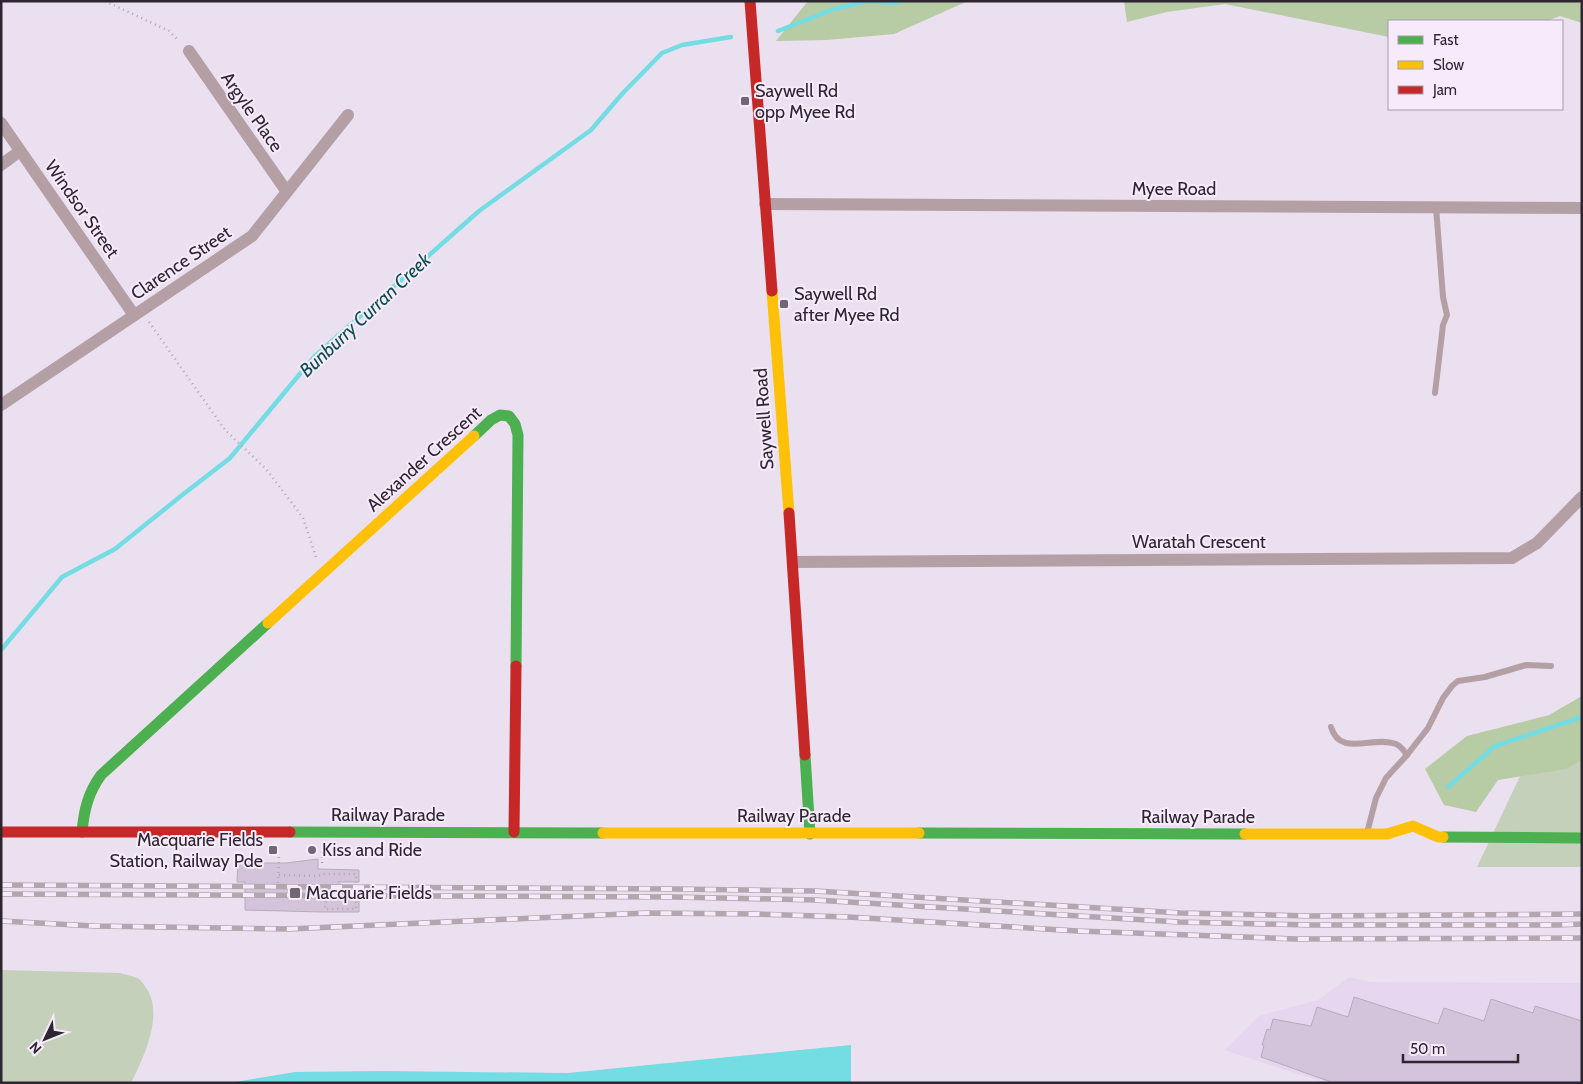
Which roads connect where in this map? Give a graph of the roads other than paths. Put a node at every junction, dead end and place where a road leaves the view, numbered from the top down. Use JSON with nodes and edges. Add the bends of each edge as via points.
{"nodes":[{"id":1,"x":750,"y":1,"type":"edge"},
{"id":2,"x":189,"y":51,"type":"road end"},
{"id":3,"x":348,"y":115,"type":"dead end"},
{"id":4,"x":1,"y":123,"type":"edge"},
{"id":5,"x":20,"y":151,"type":"junction"},
{"id":6,"x":1,"y":165,"type":"edge"},
{"id":7,"x":287,"y":192,"type":"junction"},
{"id":8,"x":766,"y":204,"type":"junction"},
{"id":9,"x":1436,"y":207,"type":"junction"},
{"id":10,"x":1582,"y":208,"type":"edge"},
{"id":11,"x":134,"y":315,"type":"junction"},
{"id":12,"x":1435,"y":393,"type":"dead end"},
{"id":13,"x":1,"y":405,"type":"edge"},
{"id":14,"x":1582,"y":497,"type":"edge"},
{"id":15,"x":793,"y":562,"type":"junction"},
{"id":16,"x":1551,"y":666,"type":"dead end"},
{"id":17,"x":1331,"y":727,"type":"dead end"},
{"id":18,"x":1407,"y":755,"type":"junction"},
{"id":19,"x":1,"y":832,"type":"edge"},
{"id":20,"x":82,"y":832,"type":"junction"},
{"id":21,"x":514,"y":832,"type":"junction"},
{"id":22,"x":810,"y":834,"type":"junction"},
{"id":23,"x":1367,"y":834,"type":"junction"},
{"id":24,"x":1582,"y":838,"type":"edge"}],
"edges":[{"from":1,"to":8,"type":"street","name":"Saywell Road"},
{"from":2,"to":7,"type":"street","name":"Argyle Place"},
{"from":3,"to":7,"type":"street","name":"Clarence Street"},
{"from":4,"to":5,"type":"street","name":"Windsor Street"},
{"from":5,"to":6,"type":"street"},
{"from":5,"to":11,"type":"street","name":"Windsor Street"},
{"from":7,"to":11,"type":"street","name":"Clarence Street","via":[[252,236]]},
{"from":8,"to":9,"type":"street","name":"Myee Road"},
{"from":8,"to":15,"type":"street","name":"Saywell Road"},
{"from":9,"to":10,"type":"street","name":"Myee Road"},
{"from":9,"to":12,"type":"lane","via":[[1447,315]]},
{"from":11,"to":13,"type":"street","name":"Clarence Street"},
{"from":14,"to":15,"type":"street","name":"Waratah Crescent","via":[[1537,543],[1512,558]]},
{"from":15,"to":22,"type":"street","name":"Saywell Road"},
{"from":16,"to":18,"type":"lane","via":[[1526,665],[1458,681],[1443,698],[1428,728]]},
{"from":17,"to":18,"type":"lane","via":[[1334,736],[1342,742],[1396,744]]},
{"from":18,"to":23,"type":"lane","via":[[1386,778],[1376,798]]},
{"from":19,"to":20,"type":"street","name":"Railway Parade"},
{"from":20,"to":21,"type":"street","name":"Railway Parade"},
{"from":20,"to":21,"type":"street","name":"Alexander Crescent","via":[[86,800],[101,775],[500,415],[509,416],[518,435]]},
{"from":21,"to":22,"type":"street","name":"Railway Parade"},
{"from":22,"to":23,"type":"street","name":"Railway Parade"},
{"from":23,"to":24,"type":"street","name":"Railway Parade","via":[[1387,834],[1413,826],[1438,837]]}]}
